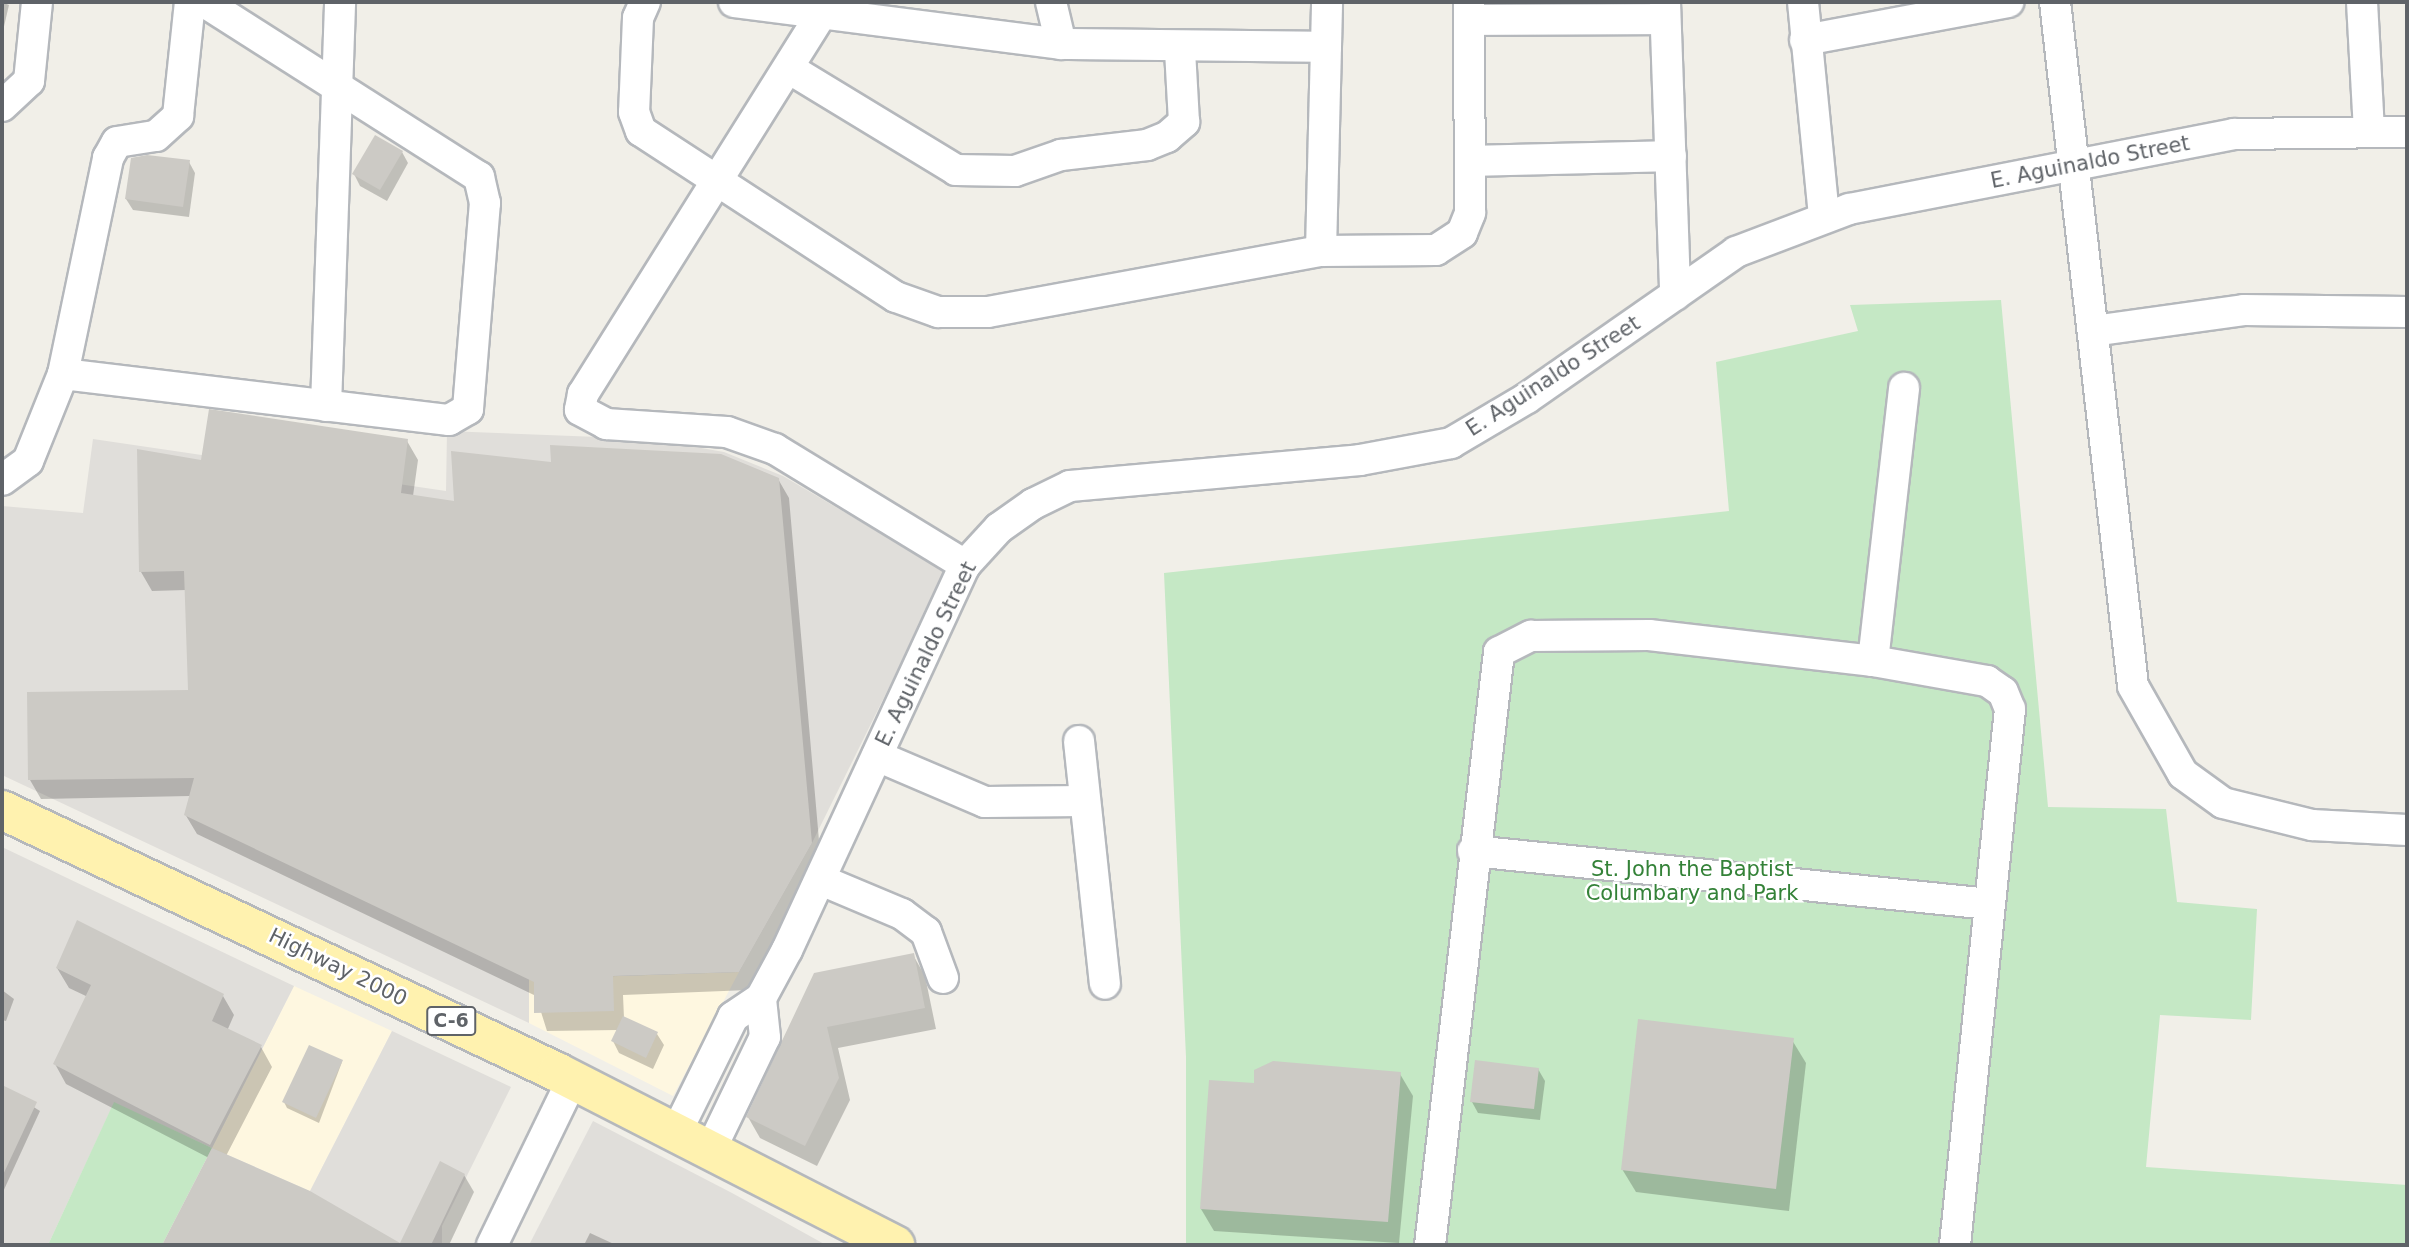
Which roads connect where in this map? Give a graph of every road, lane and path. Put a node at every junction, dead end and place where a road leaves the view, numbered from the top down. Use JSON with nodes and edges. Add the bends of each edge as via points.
{"nodes":[{"id":1,"x":37,"y":2,"type":"edge"},
{"id":2,"x":190,"y":2,"type":"edge"},
{"id":3,"x":204,"y":2,"type":"edge"},
{"id":4,"x":340,"y":2,"type":"edge"},
{"id":5,"x":645,"y":2,"type":"edge"},
{"id":6,"x":734,"y":2,"type":"edge"},
{"id":7,"x":1051,"y":2,"type":"edge"},
{"id":8,"x":1803,"y":2,"type":"edge"},
{"id":9,"x":2008,"y":2,"type":"edge"},
{"id":10,"x":2055,"y":2,"type":"edge"},
{"id":11,"x":2362,"y":2,"type":"edge"},
{"id":12,"x":1327,"y":4,"type":"dead end"},
{"id":13,"x":1665,"y":10,"type":"edge"},
{"id":14,"x":1469,"y":11,"type":"edge"},
{"id":15,"x":821,"y":13,"type":"junction"},
{"id":16,"x":1805,"y":40,"type":"junction"},
{"id":17,"x":1061,"y":44,"type":"junction"},
{"id":18,"x":1326,"y":47,"type":"junction"},
{"id":19,"x":1180,"y":50,"type":"junction"},
{"id":20,"x":790,"y":69,"type":"junction"},
{"id":21,"x":334,"y":84,"type":"junction"},
{"id":22,"x":2,"y":106,"type":"edge"},
{"id":23,"x":2369,"y":131,"type":"junction"},
{"id":24,"x":2407,"y":132,"type":"edge"},
{"id":25,"x":1671,"y":156,"type":"junction"},
{"id":26,"x":1474,"y":161,"type":"junction"},
{"id":27,"x":2074,"y":164,"type":"junction"},
{"id":28,"x":719,"y":180,"type":"junction"},
{"id":29,"x":1825,"y":217,"type":"junction"},
{"id":30,"x":1321,"y":251,"type":"junction"},
{"id":31,"x":1675,"y":295,"type":"junction"},
{"id":32,"x":2407,"y":312,"type":"edge"},
{"id":33,"x":2093,"y":331,"type":"junction"},
{"id":34,"x":63,"y":374,"type":"junction"},
{"id":35,"x":1904,"y":388,"type":"dead end"},
{"id":36,"x":327,"y":406,"type":"junction"},
{"id":37,"x":4,"y":480,"type":"edge"},
{"id":38,"x":965,"y":565,"type":"junction"},
{"id":39,"x":1873,"y":661,"type":"junction"},
{"id":40,"x":1079,"y":741,"type":"dead end"},
{"id":41,"x":877,"y":756,"type":"junction"},
{"id":42,"x":1084,"y":801,"type":"junction"},
{"id":43,"x":2,"y":810,"type":"edge"},
{"id":44,"x":2407,"y":830,"type":"edge"},
{"id":45,"x":1473,"y":851,"type":"junction"},
{"id":46,"x":821,"y":880,"type":"junction"},
{"id":47,"x":1989,"y":904,"type":"junction"},
{"id":48,"x":943,"y":978,"type":"dead end"},
{"id":49,"x":1105,"y":984,"type":"dead end"},
{"id":50,"x":761,"y":998,"type":"junction"},
{"id":51,"x":572,"y":1080,"type":"junction"},
{"id":52,"x":677,"y":1131,"type":"junction"},
{"id":53,"x":710,"y":1149,"type":"junction"},
{"id":54,"x":492,"y":1245,"type":"edge"},
{"id":55,"x":895,"y":1245,"type":"edge"},
{"id":56,"x":1430,"y":1245,"type":"edge"},
{"id":57,"x":1955,"y":1245,"type":"edge"}],
"edges":[{"from":1,"to":22,"type":"street","via":[[29,81]]},
{"from":2,"to":34,"type":"street","via":[[178,116],[156,136],[117,142],[108,159]]},
{"from":3,"to":21,"type":"street"},
{"from":4,"to":21,"type":"street"},
{"from":5,"to":28,"type":"street","via":[[638,18],[634,112],[640,131]]},
{"from":6,"to":15,"type":"street"},
{"from":7,"to":17,"type":"street"},
{"from":8,"to":16,"type":"street"},
{"from":9,"to":16,"type":"street"},
{"from":10,"to":27,"type":"street"},
{"from":11,"to":23,"type":"street"},
{"from":12,"to":18,"type":"street"},
{"from":13,"to":14,"type":"street"},
{"from":13,"to":25,"type":"street"},
{"from":14,"to":26,"type":"street"},
{"from":15,"to":17,"type":"street"},
{"from":15,"to":20,"type":"street"},
{"from":16,"to":29,"type":"street"},
{"from":17,"to":19,"type":"street"},
{"from":18,"to":19,"type":"street"},
{"from":18,"to":30,"type":"street"},
{"from":19,"to":20,"type":"street","via":[[1184,122],[1167,137],[1147,145],[1061,155],[1015,171],[956,170]]},
{"from":20,"to":28,"type":"street"},
{"from":21,"to":36,"type":"street"},
{"from":21,"to":36,"type":"street","via":[[469,168],[479,177],[485,202],[472,398],[463,417]]},
{"from":23,"to":24,"type":"street","name":"E. Aguinaldo Street"},
{"from":23,"to":27,"type":"street","name":"E. Aguinaldo Street","via":[[2234,134]]},
{"from":25,"to":26,"type":"street"},
{"from":25,"to":31,"type":"street"},
{"from":26,"to":30,"type":"street","via":[[1470,213],[1462,233],[1436,250]]},
{"from":27,"to":29,"type":"street","name":"E. Aguinaldo Street"},
{"from":27,"to":33,"type":"street"},
{"from":28,"to":30,"type":"street","via":[[896,297],[938,312],[988,312]]},
{"from":28,"to":38,"type":"street","via":[[583,394],[580,410],[606,424],[727,432],[775,449]]},
{"from":29,"to":31,"type":"street","name":"E. Aguinaldo Street","via":[[1736,252]]},
{"from":31,"to":38,"type":"street","name":"E. Aguinaldo Street","via":[[1451,443],[1360,460],[1070,486],[999,528]]},
{"from":32,"to":33,"type":"street","via":[[2244,310]]},
{"from":33,"to":44,"type":"street","via":[[2133,686],[2155,734],[2183,774],[2223,803],[2312,825]]},
{"from":34,"to":36,"type":"street"},
{"from":34,"to":37,"type":"street","via":[[28,461]]},
{"from":35,"to":39,"type":"street"},
{"from":38,"to":41,"type":"street","name":"E. Aguinaldo Street"},
{"from":39,"to":45,"type":"street","via":[[1650,635],[1514,640],[1499,652],[1490,696]]},
{"from":39,"to":47,"type":"street","via":[[1987,681],[2003,692],[2010,709]]},
{"from":40,"to":42,"type":"street"},
{"from":41,"to":42,"type":"street","via":[[985,802]]},
{"from":41,"to":46,"type":"street","name":"E. Aguinaldo Street"},
{"from":42,"to":49,"type":"street"},
{"from":43,"to":51,"type":"main road","name":"Highway 2000","number":"C-6"},
{"from":45,"to":47,"type":"street"},
{"from":45,"to":56,"type":"street"},
{"from":46,"to":48,"type":"street","via":[[902,914],[926,932]]},
{"from":46,"to":50,"type":"street","name":"E. Aguinaldo Street"},
{"from":47,"to":57,"type":"street"},
{"from":50,"to":52,"type":"street","name":"E. Aguinaldo Street","via":[[733,1017]]},
{"from":50,"to":53,"type":"street","via":[[765,1037]]},
{"from":51,"to":52,"type":"main road","name":"Highway 2000","number":"C-6"},
{"from":51,"to":54,"type":"street"},
{"from":52,"to":53,"type":"main road","name":"Highway 2000","number":"C-6"},
{"from":53,"to":55,"type":"main road","name":"Highway 2000","number":"C-6"}]}
